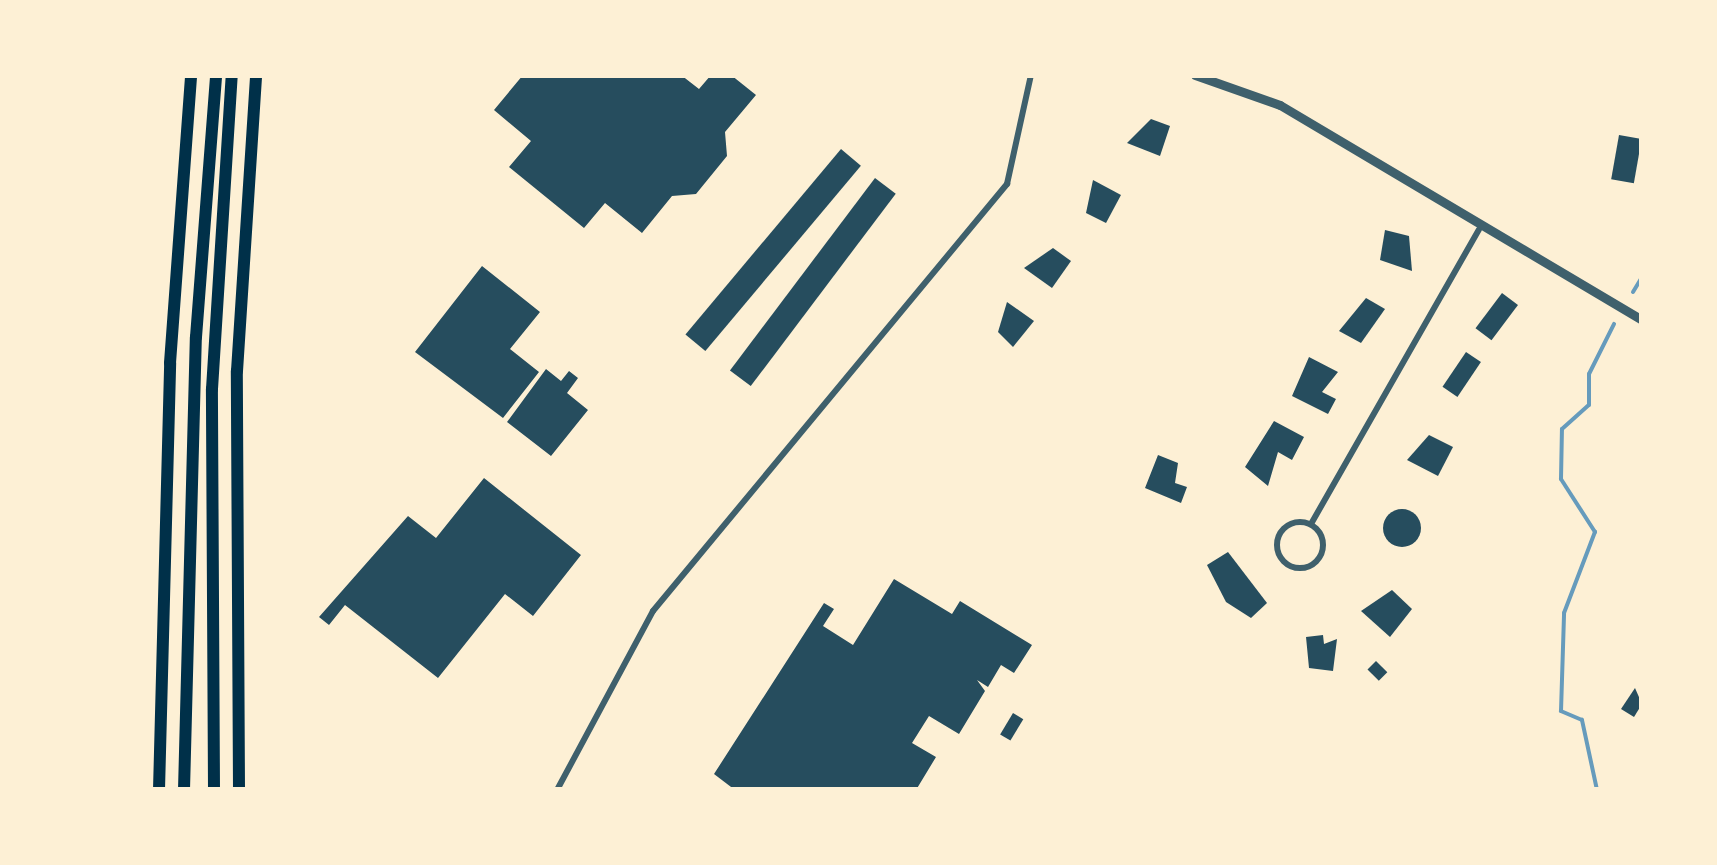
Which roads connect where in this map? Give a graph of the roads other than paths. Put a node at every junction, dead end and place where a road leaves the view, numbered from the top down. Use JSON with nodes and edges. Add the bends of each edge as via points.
{"nodes":[{"id":1,"x":191,"y":75,"type":"edge"},
{"id":2,"x":216,"y":75,"type":"edge"},
{"id":3,"x":232,"y":75,"type":"edge"},
{"id":4,"x":256,"y":75,"type":"edge"},
{"id":5,"x":1031,"y":75,"type":"edge"},
{"id":6,"x":1195,"y":75,"type":"edge"},
{"id":7,"x":1479,"y":229,"type":"junction"},
{"id":8,"x":1642,"y":320,"type":"edge"},
{"id":9,"x":1311,"y":524,"type":"junction"},
{"id":10,"x":160,"y":790,"type":"edge"},
{"id":11,"x":184,"y":790,"type":"edge"},
{"id":12,"x":214,"y":790,"type":"edge"},
{"id":13,"x":239,"y":790,"type":"edge"},
{"id":14,"x":558,"y":790,"type":"edge"}],
"edges":[{"from":1,"to":10,"type":"highway","via":[[170,363]]},
{"from":2,"to":11,"type":"highway","via":[[196,336]]},
{"from":3,"to":12,"type":"highway","via":[[212,388]]},
{"from":4,"to":13,"type":"highway","via":[[237,371]]},
{"from":5,"to":14,"type":"street","via":[[1008,184],[653,611]]},
{"from":6,"to":7,"type":"street","via":[[1280,105]]},
{"from":7,"to":8,"type":"street"},
{"from":7,"to":9,"type":"street"},
{"from":9,"to":9,"type":"street","via":[[1279,534],[1289,566],[1308,567],[1322,553]]}]}
